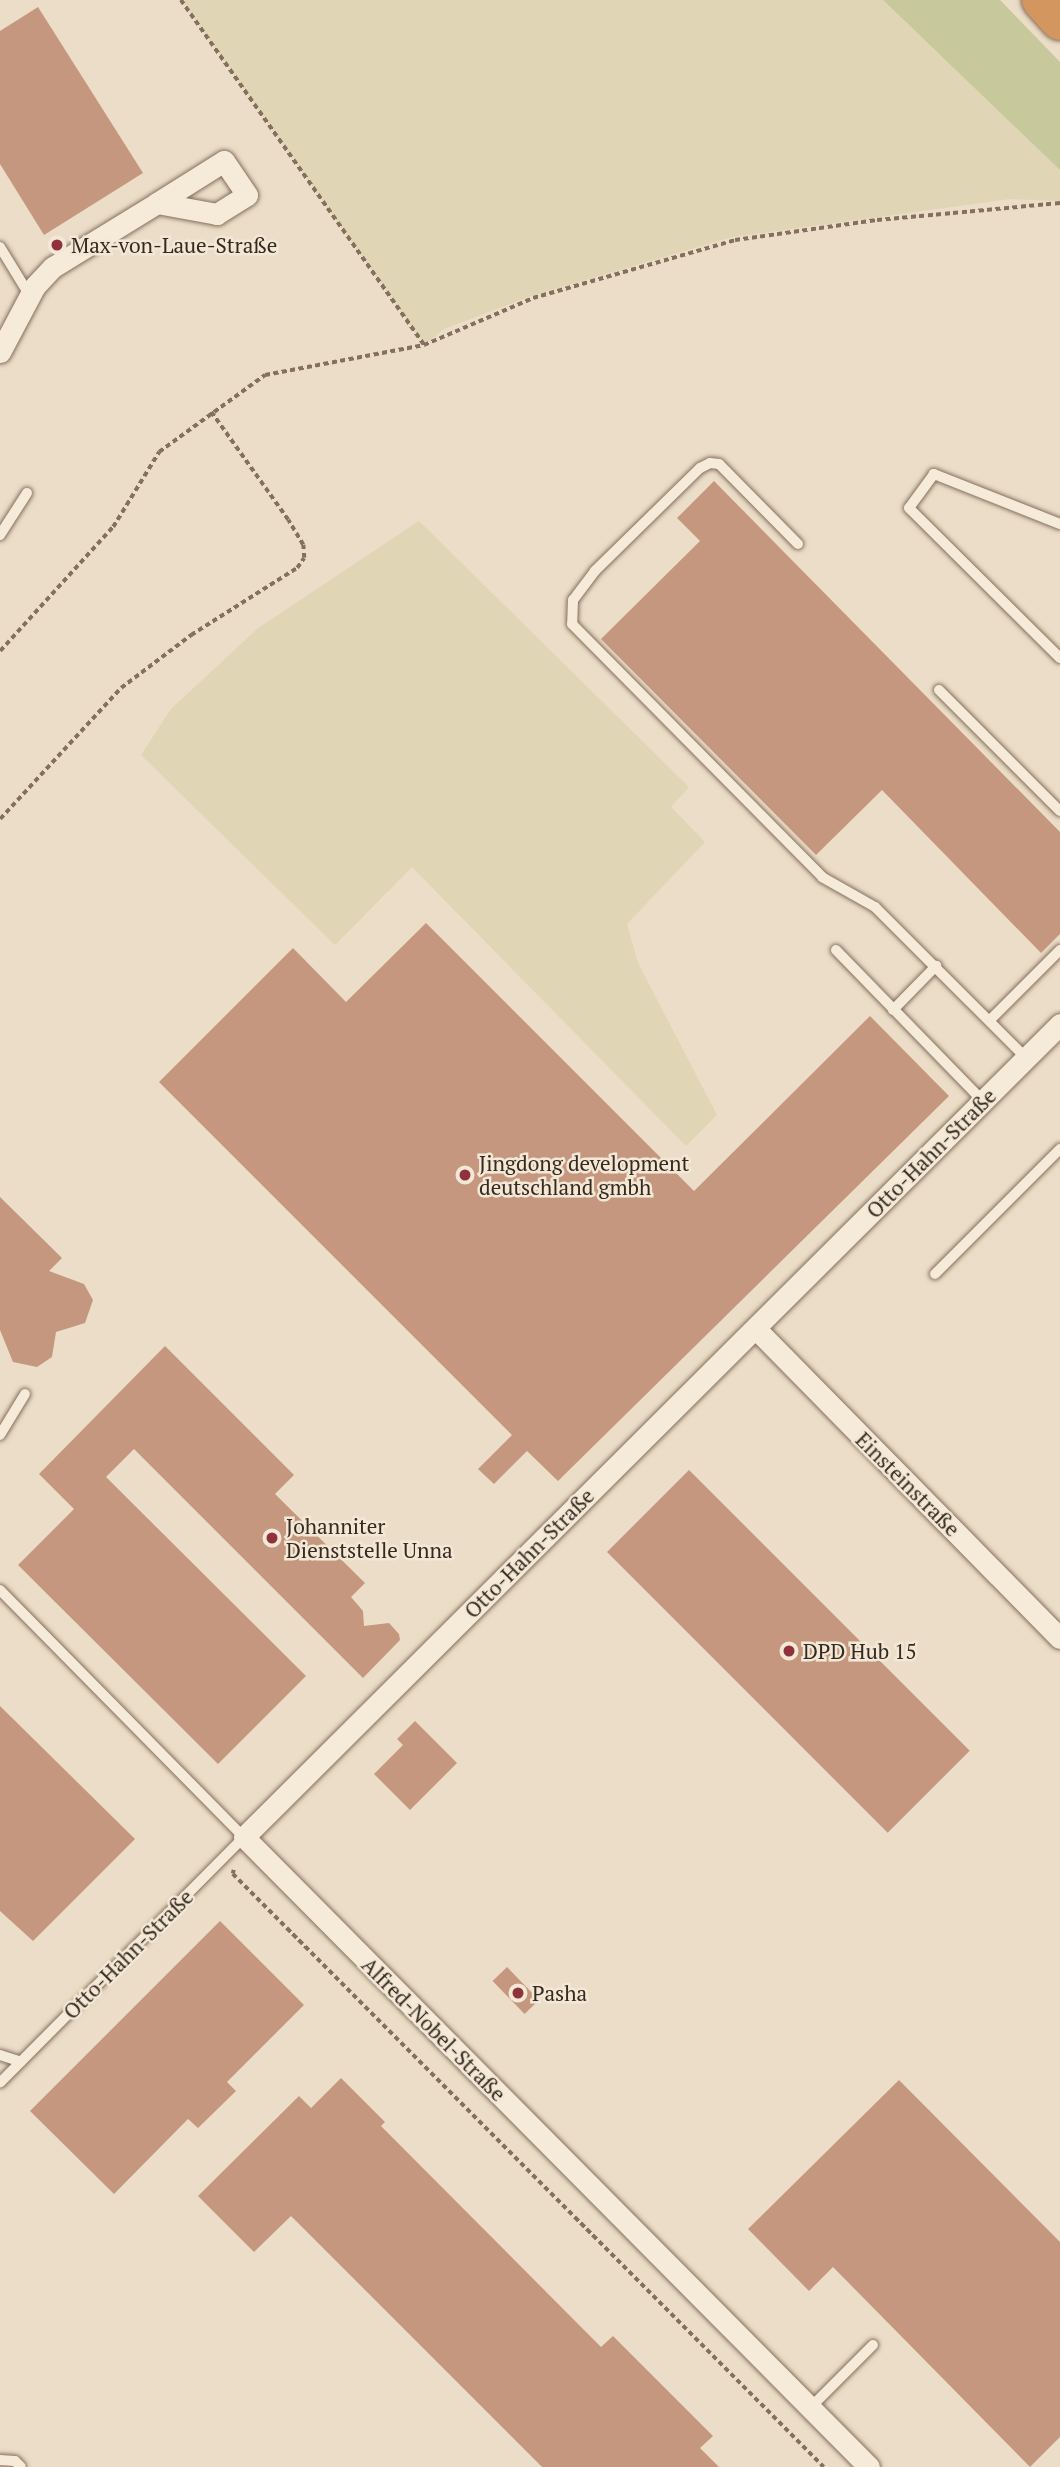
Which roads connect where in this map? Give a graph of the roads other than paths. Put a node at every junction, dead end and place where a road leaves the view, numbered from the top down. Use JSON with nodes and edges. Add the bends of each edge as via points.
{"nodes":[{"id":1,"x":1041,"y":0,"type":"edge"},
{"id":2,"x":1060,"y":21,"type":"edge"},
{"id":3,"x":157,"y":203,"type":"dead end"},
{"id":4,"x":0,"y":247,"type":"edge"},
{"id":5,"x":30,"y":296,"type":"junction"},
{"id":6,"x":0,"y":352,"type":"edge"},
{"id":7,"x":27,"y":493,"type":"dead end"},
{"id":8,"x":1060,"y":523,"type":"edge"},
{"id":9,"x":0,"y":535,"type":"edge"},
{"id":10,"x":798,"y":544,"type":"dead end"},
{"id":11,"x":1060,"y":658,"type":"edge"},
{"id":12,"x":939,"y":690,"type":"dead end"},
{"id":13,"x":1060,"y":811,"type":"edge"},
{"id":14,"x":836,"y":950,"type":"dead end"},
{"id":15,"x":1060,"y":950,"type":"edge"},
{"id":16,"x":936,"y":966,"type":"junction"},
{"id":17,"x":893,"y":1010,"type":"junction"},
{"id":18,"x":990,"y":1020,"type":"junction"},
{"id":19,"x":1060,"y":1024,"type":"edge"},
{"id":20,"x":1026,"y":1058,"type":"junction"},
{"id":21,"x":983,"y":1101,"type":"junction"},
{"id":22,"x":1060,"y":1149,"type":"edge"},
{"id":23,"x":935,"y":1274,"type":"dead end"},
{"id":24,"x":757,"y":1330,"type":"junction"},
{"id":25,"x":25,"y":1394,"type":"dead end"},
{"id":26,"x":0,"y":1435,"type":"edge"},
{"id":27,"x":0,"y":1590,"type":"edge"},
{"id":28,"x":1060,"y":1638,"type":"edge"},
{"id":29,"x":244,"y":1837,"type":"junction"},
{"id":30,"x":0,"y":2055,"type":"edge"},
{"id":31,"x":21,"y":2062,"type":"junction"},
{"id":32,"x":0,"y":2083,"type":"edge"},
{"id":33,"x":873,"y":2345,"type":"dead end"},
{"id":34,"x":810,"y":2408,"type":"junction"},
{"id":35,"x":0,"y":2460,"type":"edge"},
{"id":36,"x":21,"y":2467,"type":"edge"},
{"id":37,"x":869,"y":2467,"type":"edge"}],
"edges":[{"from":1,"to":2,"type":"highway"},
{"from":3,"to":5,"type":"street","via":[[53,267]]},
{"from":4,"to":5,"type":"lane"},
{"from":5,"to":6,"type":"street"},
{"from":7,"to":9,"type":"lane"},
{"from":8,"to":11,"type":"lane","via":[[934,474],[909,508]]},
{"from":10,"to":16,"type":"lane","via":[[719,464],[710,463],[595,571],[573,600],[572,624],[822,877],[875,907]]},
{"from":12,"to":13,"type":"lane"},
{"from":14,"to":17,"type":"lane"},
{"from":15,"to":18,"type":"lane"},
{"from":16,"to":17,"type":"lane"},
{"from":16,"to":18,"type":"lane"},
{"from":17,"to":21,"type":"lane"},
{"from":18,"to":20,"type":"lane"},
{"from":19,"to":20,"type":"street","name":"Otto-Hahn-Straße"},
{"from":20,"to":21,"type":"street","name":"Otto-Hahn-Straße"},
{"from":21,"to":24,"type":"street","name":"Otto-Hahn-Straße"},
{"from":22,"to":23,"type":"lane"},
{"from":24,"to":28,"type":"street","name":"Einsteinstraße"},
{"from":24,"to":29,"type":"street","name":"Otto-Hahn-Straße"},
{"from":25,"to":26,"type":"lane"},
{"from":27,"to":29,"type":"lane","name":"Alfred-Nobel-Straße"},
{"from":29,"to":31,"type":"lane","name":"Otto-Hahn-Straße"},
{"from":29,"to":34,"type":"street","name":"Alfred-Nobel-Straße"},
{"from":30,"to":31,"type":"lane"},
{"from":31,"to":32,"type":"lane","name":"Otto-Hahn-Straße"},
{"from":33,"to":34,"type":"lane"},
{"from":34,"to":37,"type":"street","name":"Alfred-Nobel-Straße"},
{"from":35,"to":36,"type":"lane","via":[[15,2461]]}]}
